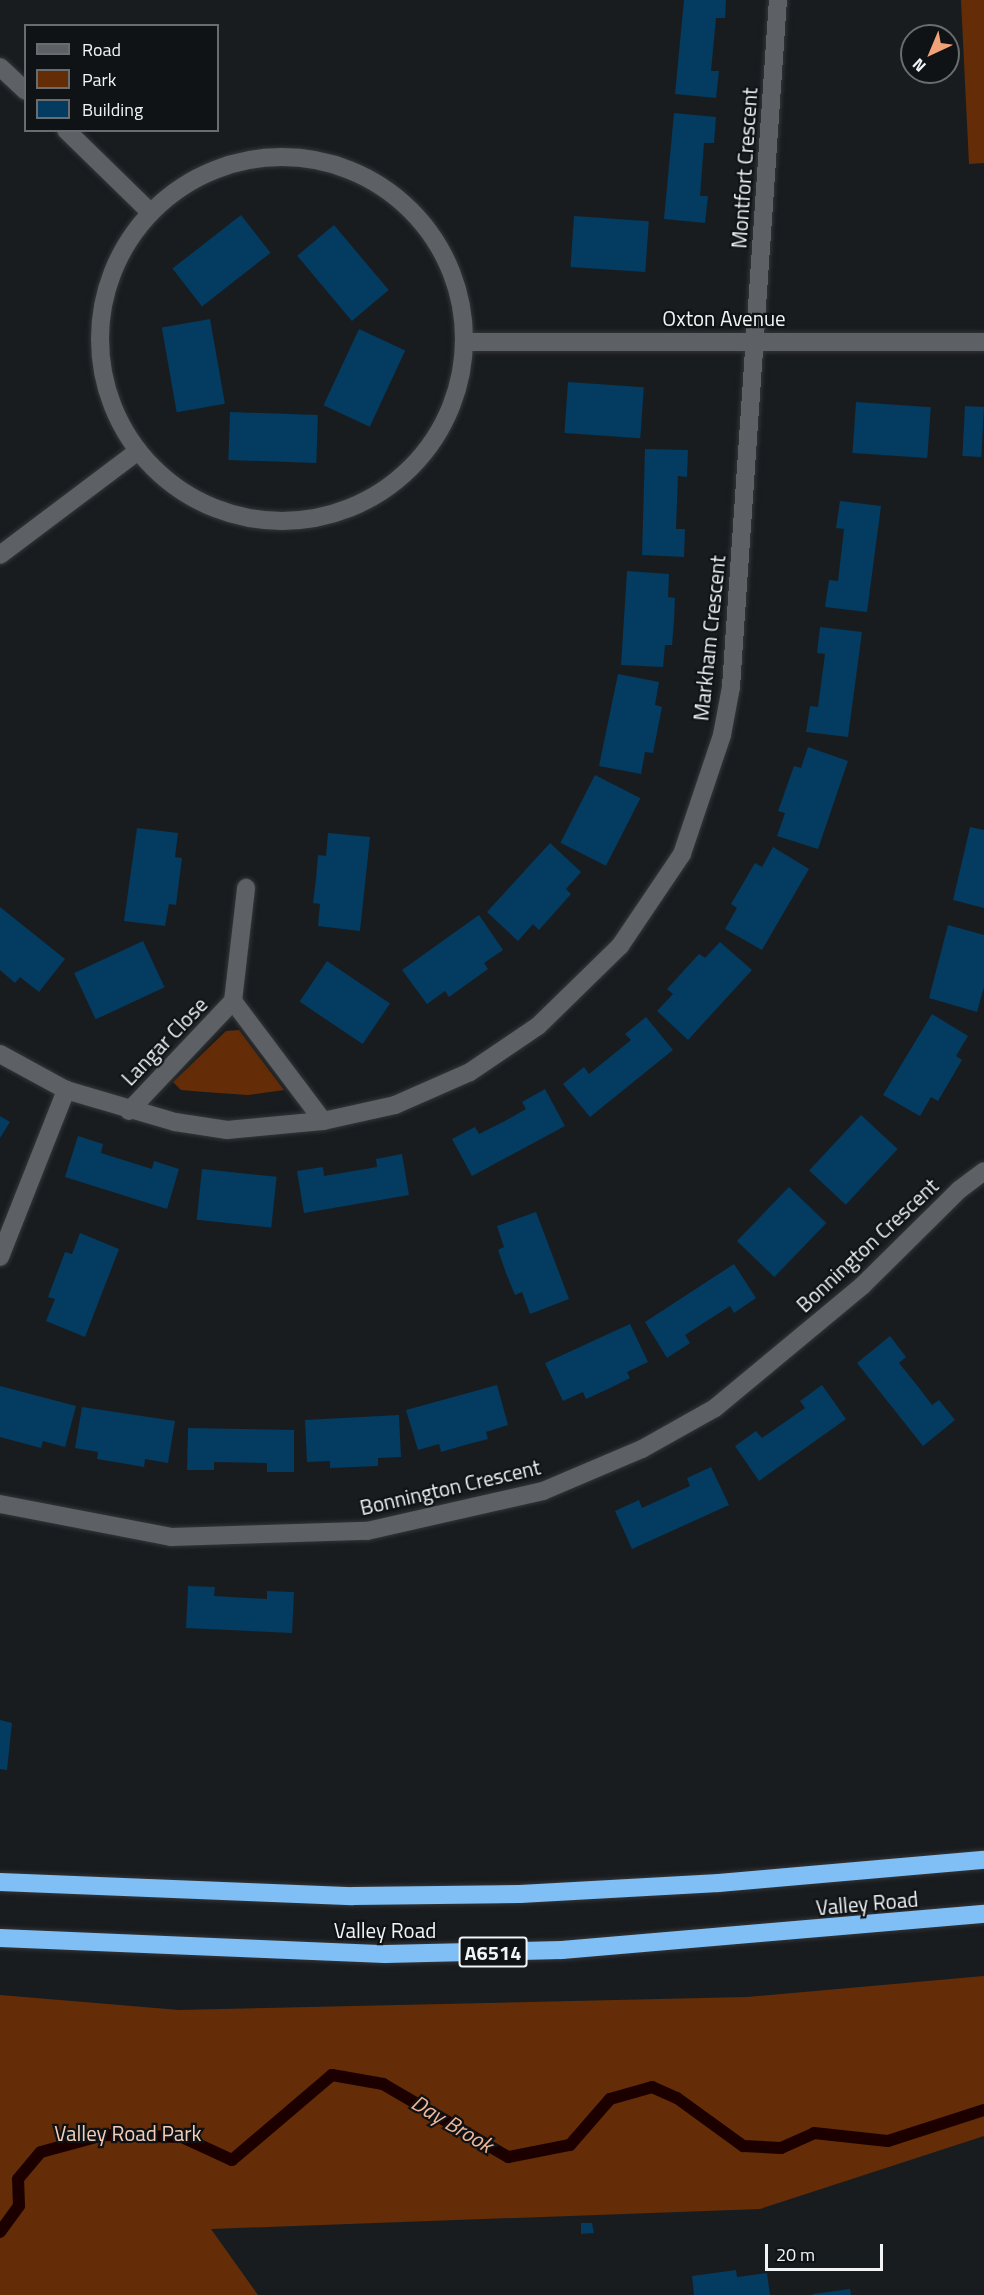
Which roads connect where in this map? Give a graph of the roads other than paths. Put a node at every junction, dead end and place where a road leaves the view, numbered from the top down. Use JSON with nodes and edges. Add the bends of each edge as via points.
{"nodes":[{"id":1,"x":778,"y":0,"type":"edge"},
{"id":2,"x":0,"y":67,"type":"edge"},
{"id":3,"x":24,"y":89,"type":"edge"},
{"id":4,"x":68,"y":132,"type":"edge"},
{"id":5,"x":150,"y":212,"type":"junction"},
{"id":6,"x":756,"y":340,"type":"junction"},
{"id":7,"x":465,"y":342,"type":"junction"},
{"id":8,"x":984,"y":342,"type":"edge"},
{"id":9,"x":138,"y":451,"type":"junction"},
{"id":10,"x":0,"y":555,"type":"edge"},
{"id":11,"x":246,"y":888,"type":"dead end"},
{"id":12,"x":233,"y":1001,"type":"junction"},
{"id":13,"x":0,"y":1054,"type":"edge"},
{"id":14,"x":66,"y":1090,"type":"junction"},
{"id":15,"x":129,"y":1111,"type":"junction"},
{"id":16,"x":323,"y":1121,"type":"junction"},
{"id":17,"x":984,"y":1171,"type":"edge"},
{"id":18,"x":0,"y":1257,"type":"edge"},
{"id":19,"x":0,"y":1504,"type":"edge"},
{"id":20,"x":984,"y":1860,"type":"edge"},
{"id":21,"x":0,"y":1882,"type":"edge"},
{"id":22,"x":984,"y":1914,"type":"edge"},
{"id":23,"x":0,"y":1938,"type":"edge"}],
"edges":[{"from":1,"to":6,"type":"street","name":"Montfort Crescent"},
{"from":2,"to":3,"type":"street"},
{"from":4,"to":5,"type":"street"},
{"from":5,"to":7,"type":"street","via":[[193,179],[244,160],[299,157],[351,170],[398,198],[435,239],[457,288]]},
{"from":5,"to":9,"type":"street","via":[[123,248],[106,288],[99,330],[102,373],[116,414]]},
{"from":6,"to":7,"type":"street","name":"Oxton Avenue"},
{"from":6,"to":8,"type":"street","name":"Oxton Avenue"},
{"from":6,"to":16,"type":"street","name":"Markham Crescent","via":[[731,687],[722,735],[681,854],[620,946],[538,1026],[459,1077],[394,1105]]},
{"from":7,"to":9,"type":"street","via":[[458,387],[441,429],[414,465],[379,494],[330,515],[277,521],[224,512],[176,488]]},
{"from":9,"to":10,"type":"street"},
{"from":11,"to":12,"type":"street","name":"Langar Close"},
{"from":12,"to":15,"type":"street","name":"Langar Close"},
{"from":12,"to":16,"type":"street","name":"Langar Close"},
{"from":13,"to":14,"type":"street","name":"Markham Crescent"},
{"from":14,"to":15,"type":"street","name":"Markham Crescent"},
{"from":14,"to":18,"type":"street"},
{"from":15,"to":16,"type":"street","name":"Markham Crescent","via":[[227,1130]]},
{"from":17,"to":19,"type":"street","name":"Bonnington Crescent","via":[[959,1190],[862,1286],[715,1408],[642,1449],[543,1491],[367,1531],[171,1537]]},
{"from":20,"to":21,"type":"highway","name":"Valley Road","via":[[719,1883],[520,1894],[353,1896]]},
{"from":22,"to":23,"type":"highway","name":"Valley Road","number":"A6514","via":[[562,1950],[386,1954]]}]}
